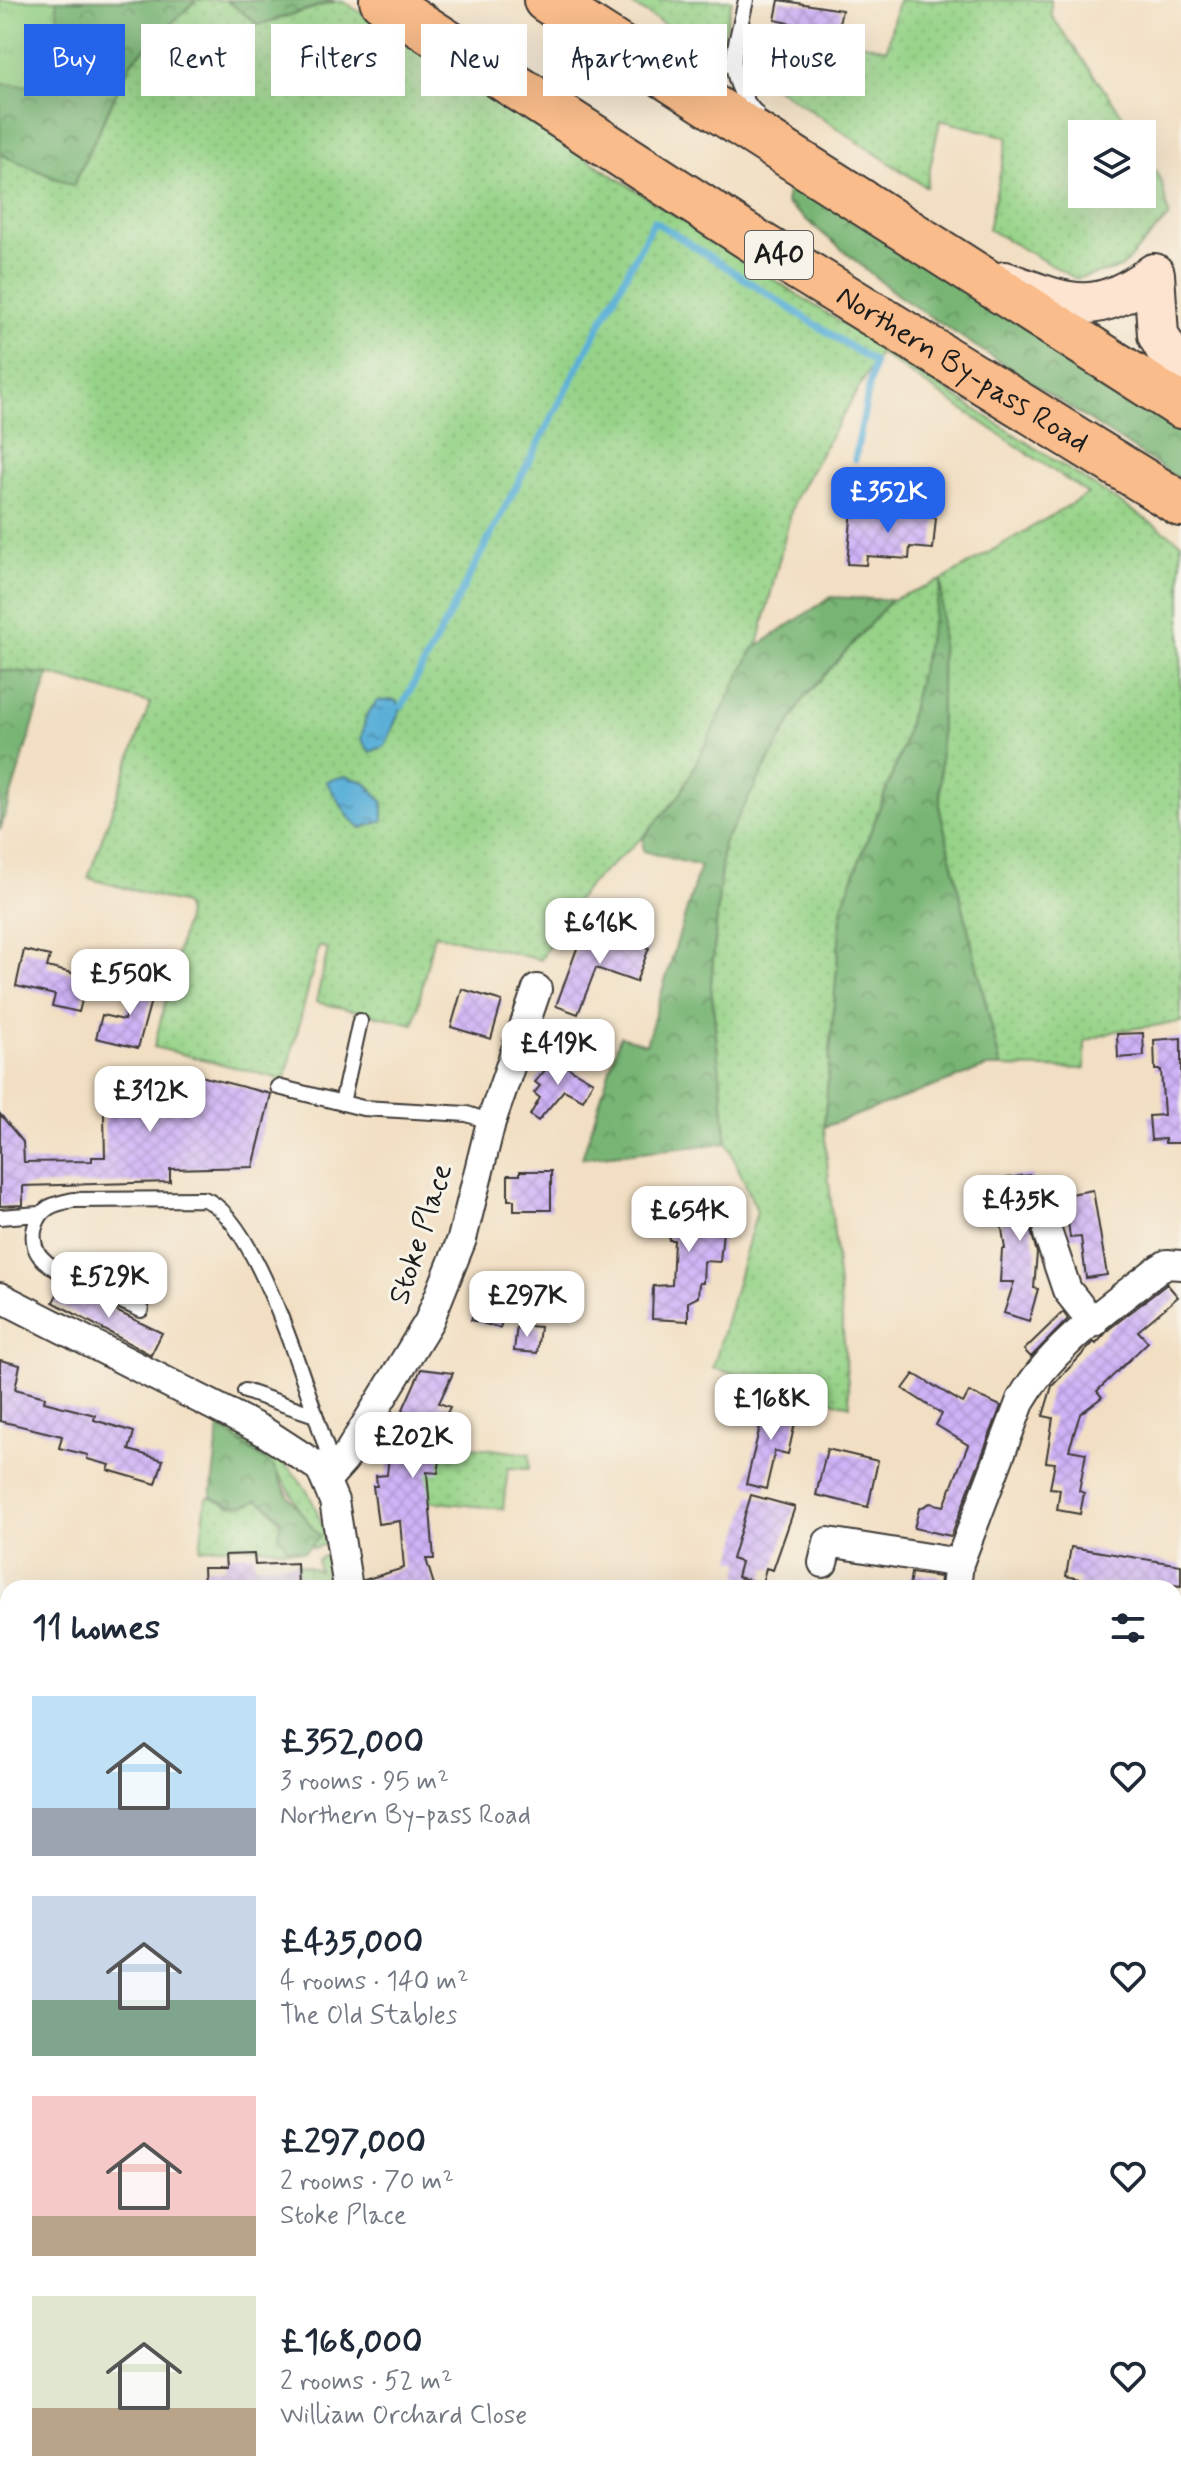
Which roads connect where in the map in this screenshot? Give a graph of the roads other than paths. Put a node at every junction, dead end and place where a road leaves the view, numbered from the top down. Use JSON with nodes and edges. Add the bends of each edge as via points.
{"nodes":[{"id":1,"x":382,"y":0,"type":"edge"},
{"id":2,"x":546,"y":0,"type":"edge"},
{"id":3,"x":746,"y":0,"type":"edge"},
{"id":4,"x":583,"y":24,"type":"edge"},
{"id":5,"x":733,"y":61,"type":"junction"},
{"id":6,"x":727,"y":64,"type":"edge"},
{"id":7,"x":695,"y":96,"type":"edge"},
{"id":8,"x":799,"y":161,"type":"junction"},
{"id":9,"x":974,"y":272,"type":"junction"},
{"id":10,"x":1181,"y":376,"type":"edge"},
{"id":11,"x":1181,"y":406,"type":"edge"},
{"id":12,"x":1181,"y":504,"type":"edge"},
{"id":13,"x":537,"y":989,"type":"dead end"},
{"id":14,"x":360,"y":1021,"type":"dead end"},
{"id":15,"x":278,"y":1087,"type":"dead end"},
{"id":16,"x":342,"y":1103,"type":"junction"},
{"id":17,"x":491,"y":1122,"type":"junction"},
{"id":18,"x":39,"y":1214,"type":"junction"},
{"id":19,"x":0,"y":1217,"type":"edge"},
{"id":20,"x":1048,"y":1234,"type":"dead end"},
{"id":21,"x":1179,"y":1264,"type":"edge"},
{"id":22,"x":0,"y":1297,"type":"edge"},
{"id":23,"x":141,"y":1310,"type":"dead end"},
{"id":24,"x":1093,"y":1323,"type":"junction"},
{"id":25,"x":245,"y":1391,"type":"dead end"},
{"id":26,"x":315,"y":1415,"type":"junction"},
{"id":27,"x":324,"y":1474,"type":"junction"},
{"id":28,"x":823,"y":1563,"type":"dead end"},
{"id":29,"x":958,"y":1576,"type":"edge"},
{"id":30,"x":346,"y":1580,"type":"edge"}],
"edges":[{"from":1,"to":12,"type":"highway","name":"Northern By-pass Road","number":"A40","via":[[750,238]]},
{"from":2,"to":4,"type":"highway"},
{"from":3,"to":5,"type":"lane"},
{"from":5,"to":6,"type":"lane"},
{"from":5,"to":8,"type":"lane","via":[[740,95]]},
{"from":7,"to":8,"type":"highway"},
{"from":8,"to":9,"type":"highway"},
{"from":9,"to":10,"type":"street","via":[[1061,301],[1087,304],[1123,296],[1154,274],[1158,335]]},
{"from":9,"to":11,"type":"highway"},
{"from":13,"to":17,"type":"street","name":"Stoke Place"},
{"from":14,"to":16,"type":"lane"},
{"from":15,"to":16,"type":"lane"},
{"from":16,"to":17,"type":"lane","via":[[467,1114]]},
{"from":17,"to":27,"type":"street","name":"Stoke Place","via":[[462,1239],[429,1321],[344,1460]]},
{"from":18,"to":19,"type":"lane"},
{"from":18,"to":23,"type":"lane","via":[[32,1235],[39,1256]]},
{"from":18,"to":26,"type":"lane","via":[[52,1204],[73,1200],[217,1203],[251,1249]]},
{"from":20,"to":24,"type":"street","via":[[1067,1290]]},
{"from":21,"to":24,"type":"street","via":[[1156,1271]]},
{"from":22,"to":27,"type":"street","via":[[263,1431]]},
{"from":24,"to":29,"type":"street","via":[[1056,1354],[1027,1390]]},
{"from":25,"to":26,"type":"lane"},
{"from":26,"to":27,"type":"lane","via":[[327,1450]]},
{"from":27,"to":30,"type":"street"},
{"from":28,"to":29,"type":"street","via":[[828,1542]]}]}
